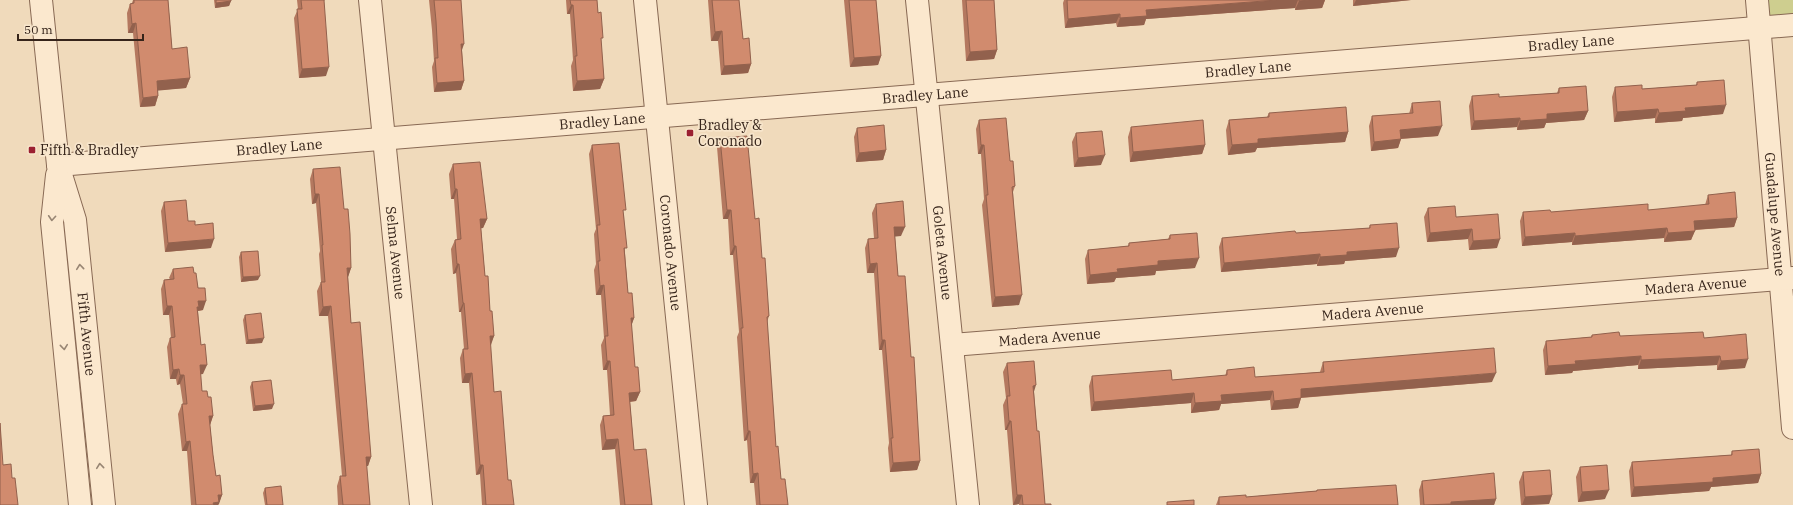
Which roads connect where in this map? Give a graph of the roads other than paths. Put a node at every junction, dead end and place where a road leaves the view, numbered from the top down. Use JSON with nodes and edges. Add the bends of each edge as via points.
{"nodes":[{"id":1,"x":41,"y":0,"type":"edge"},
{"id":2,"x":370,"y":0,"type":"edge"},
{"id":3,"x":645,"y":0,"type":"edge"},
{"id":4,"x":916,"y":0,"type":"edge"},
{"id":5,"x":1757,"y":0,"type":"edge"},
{"id":6,"x":1793,"y":25,"type":"edge"},
{"id":7,"x":1760,"y":28,"type":"junction"},
{"id":8,"x":926,"y":95,"type":"junction"},
{"id":9,"x":657,"y":117,"type":"junction"},
{"id":10,"x":384,"y":139,"type":"junction"},
{"id":11,"x":58,"y":165,"type":"junction"},
{"id":12,"x":1787,"y":278,"type":"edge"},
{"id":13,"x":952,"y":345,"type":"junction"},
{"id":14,"x":1793,"y":428,"type":"edge"},
{"id":15,"x":80,"y":505,"type":"edge"},
{"id":16,"x":104,"y":505,"type":"edge"},
{"id":17,"x":421,"y":505,"type":"edge"},
{"id":18,"x":696,"y":505,"type":"edge"},
{"id":19,"x":968,"y":505,"type":"edge"}],
"edges":[{"from":1,"to":11,"type":"street","name":"Fifth Avenue"},
{"from":2,"to":10,"type":"street","name":"Selma Avenue"},
{"from":3,"to":9,"type":"street","name":"Coronado Avenue"},
{"from":4,"to":8,"type":"street","name":"Goleta Avenue"},
{"from":5,"to":7,"type":"street","name":"Guadalupe Avenue"},
{"from":6,"to":7,"type":"street","name":"Bradley Lane"},
{"from":7,"to":8,"type":"street","name":"Bradley Lane"},
{"from":7,"to":12,"type":"street","name":"Guadalupe Avenue"},
{"from":8,"to":9,"type":"street","name":"Bradley Lane"},
{"from":8,"to":13,"type":"street","name":"Goleta Avenue"},
{"from":9,"to":10,"type":"street","name":"Bradley Lane"},
{"from":9,"to":18,"type":"street","name":"Coronado Avenue"},
{"from":10,"to":11,"type":"street","name":"Bradley Lane"},
{"from":10,"to":17,"type":"street","name":"Selma Avenue"},
{"from":11,"to":15,"type":"street","name":"Fifth Avenue","one_way":true,"via":[[52,222]]},
{"from":16,"to":11,"type":"street","name":"Fifth Avenue","one_way":true,"via":[[75,220]]},
{"from":12,"to":13,"type":"street","name":"Madera Avenue"},
{"from":12,"to":14,"type":"street","name":"Guadalupe Avenue"},
{"from":13,"to":19,"type":"street","name":"Goleta Avenue"}]}
